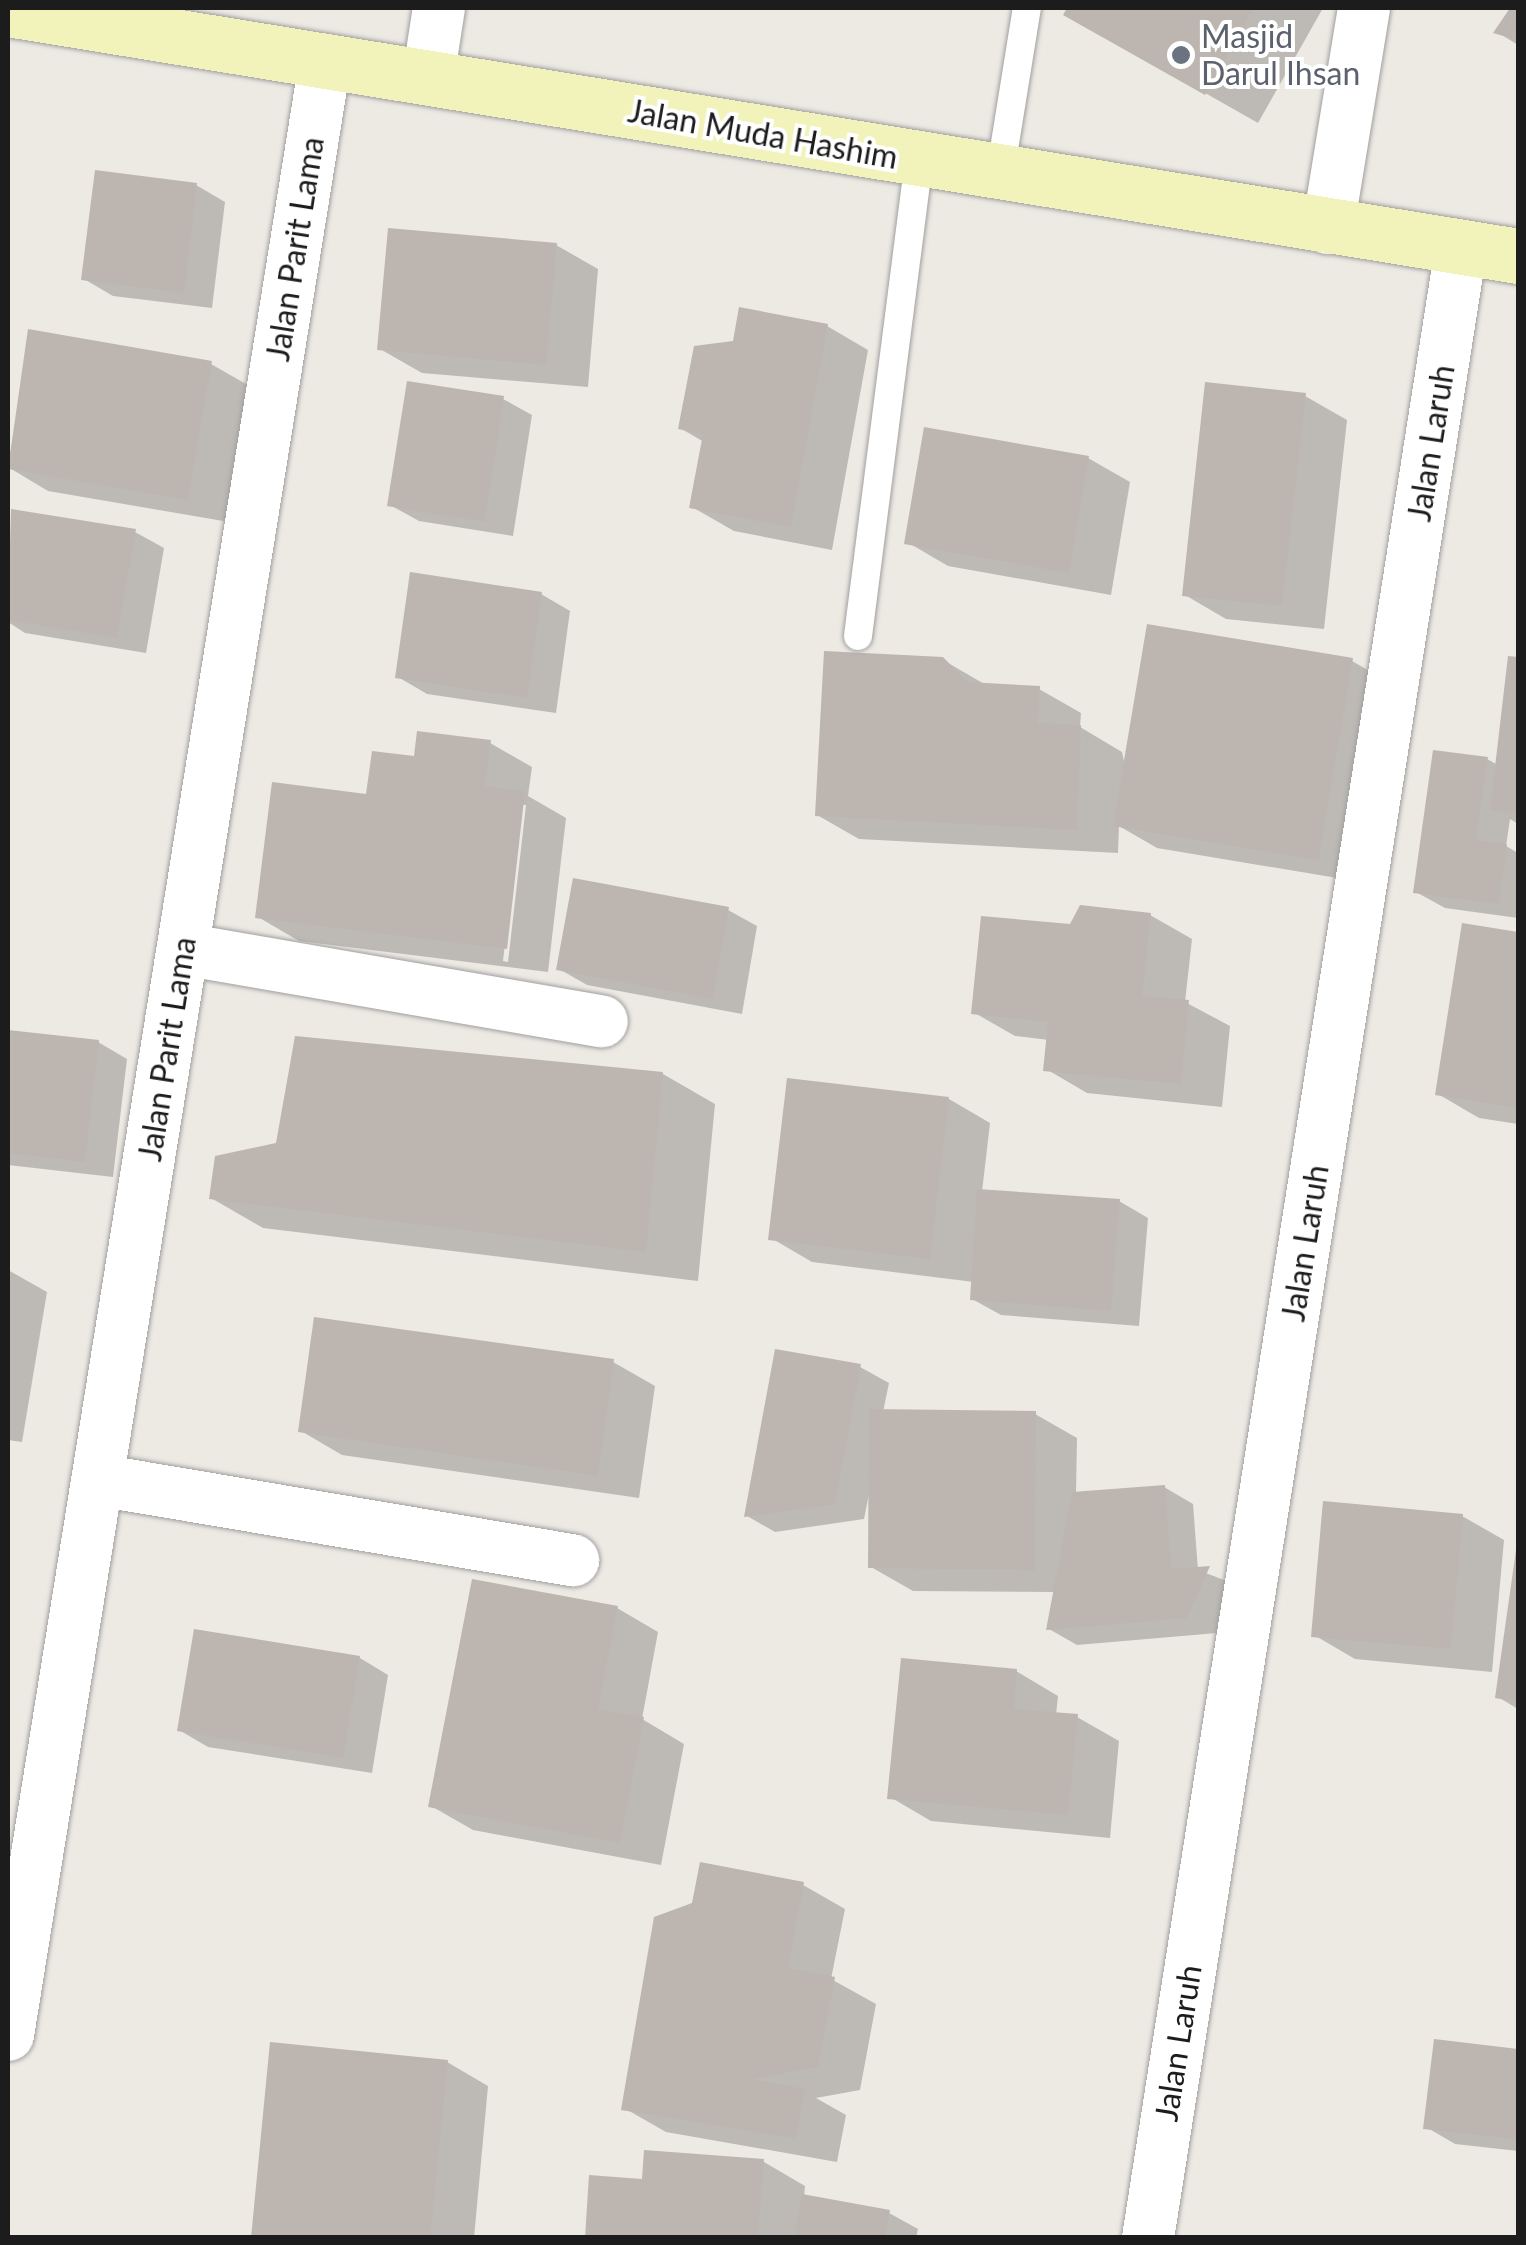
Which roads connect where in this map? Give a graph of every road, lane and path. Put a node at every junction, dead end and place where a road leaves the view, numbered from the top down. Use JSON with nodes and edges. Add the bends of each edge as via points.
{"nodes":[{"id":1,"x":439,"y":8,"type":"edge"},
{"id":2,"x":1027,"y":8,"type":"edge"},
{"id":3,"x":1364,"y":8,"type":"edge"},
{"id":4,"x":8,"y":9,"type":"edge"},
{"id":5,"x":325,"y":62,"type":"junction"},
{"id":6,"x":428,"y":78,"type":"junction"},
{"id":7,"x":919,"y":161,"type":"junction"},
{"id":8,"x":1000,"y":174,"type":"junction"},
{"id":9,"x":1328,"y":228,"type":"junction"},
{"id":10,"x":1461,"y":248,"type":"junction"},
{"id":11,"x":1518,"y":256,"type":"edge"},
{"id":12,"x":858,"y":636,"type":"dead end"},
{"id":13,"x":182,"y":949,"type":"junction"},
{"id":14,"x":602,"y":1021,"type":"dead end"},
{"id":15,"x":98,"y":1480,"type":"junction"},
{"id":16,"x":573,"y":1560,"type":"dead end"},
{"id":17,"x":8,"y":2035,"type":"edge"},
{"id":18,"x":1148,"y":2238,"type":"edge"}],
"edges":[{"from":1,"to":6,"type":"street"},
{"from":2,"to":8,"type":"lane"},
{"from":3,"to":9,"type":"street"},
{"from":4,"to":5,"type":"street","name":"Jalan Muda Hashim"},
{"from":5,"to":6,"type":"street","name":"Jalan Muda Hashim"},
{"from":5,"to":13,"type":"street","name":"Jalan Parit Lama"},
{"from":6,"to":7,"type":"street","name":"Jalan Muda Hashim"},
{"from":7,"to":8,"type":"street","name":"Jalan Muda Hashim"},
{"from":7,"to":12,"type":"lane"},
{"from":8,"to":9,"type":"street","name":"Jalan Muda Hashim"},
{"from":9,"to":10,"type":"street","name":"Jalan Muda Hashim"},
{"from":10,"to":11,"type":"street","name":"Jalan Muda Hashim"},
{"from":10,"to":18,"type":"street","name":"Jalan Laruh"},
{"from":13,"to":14,"type":"street"},
{"from":13,"to":15,"type":"street","name":"Jalan Parit Lama"},
{"from":15,"to":16,"type":"street"},
{"from":15,"to":17,"type":"street","name":"Jalan Parit Lama"}]}
